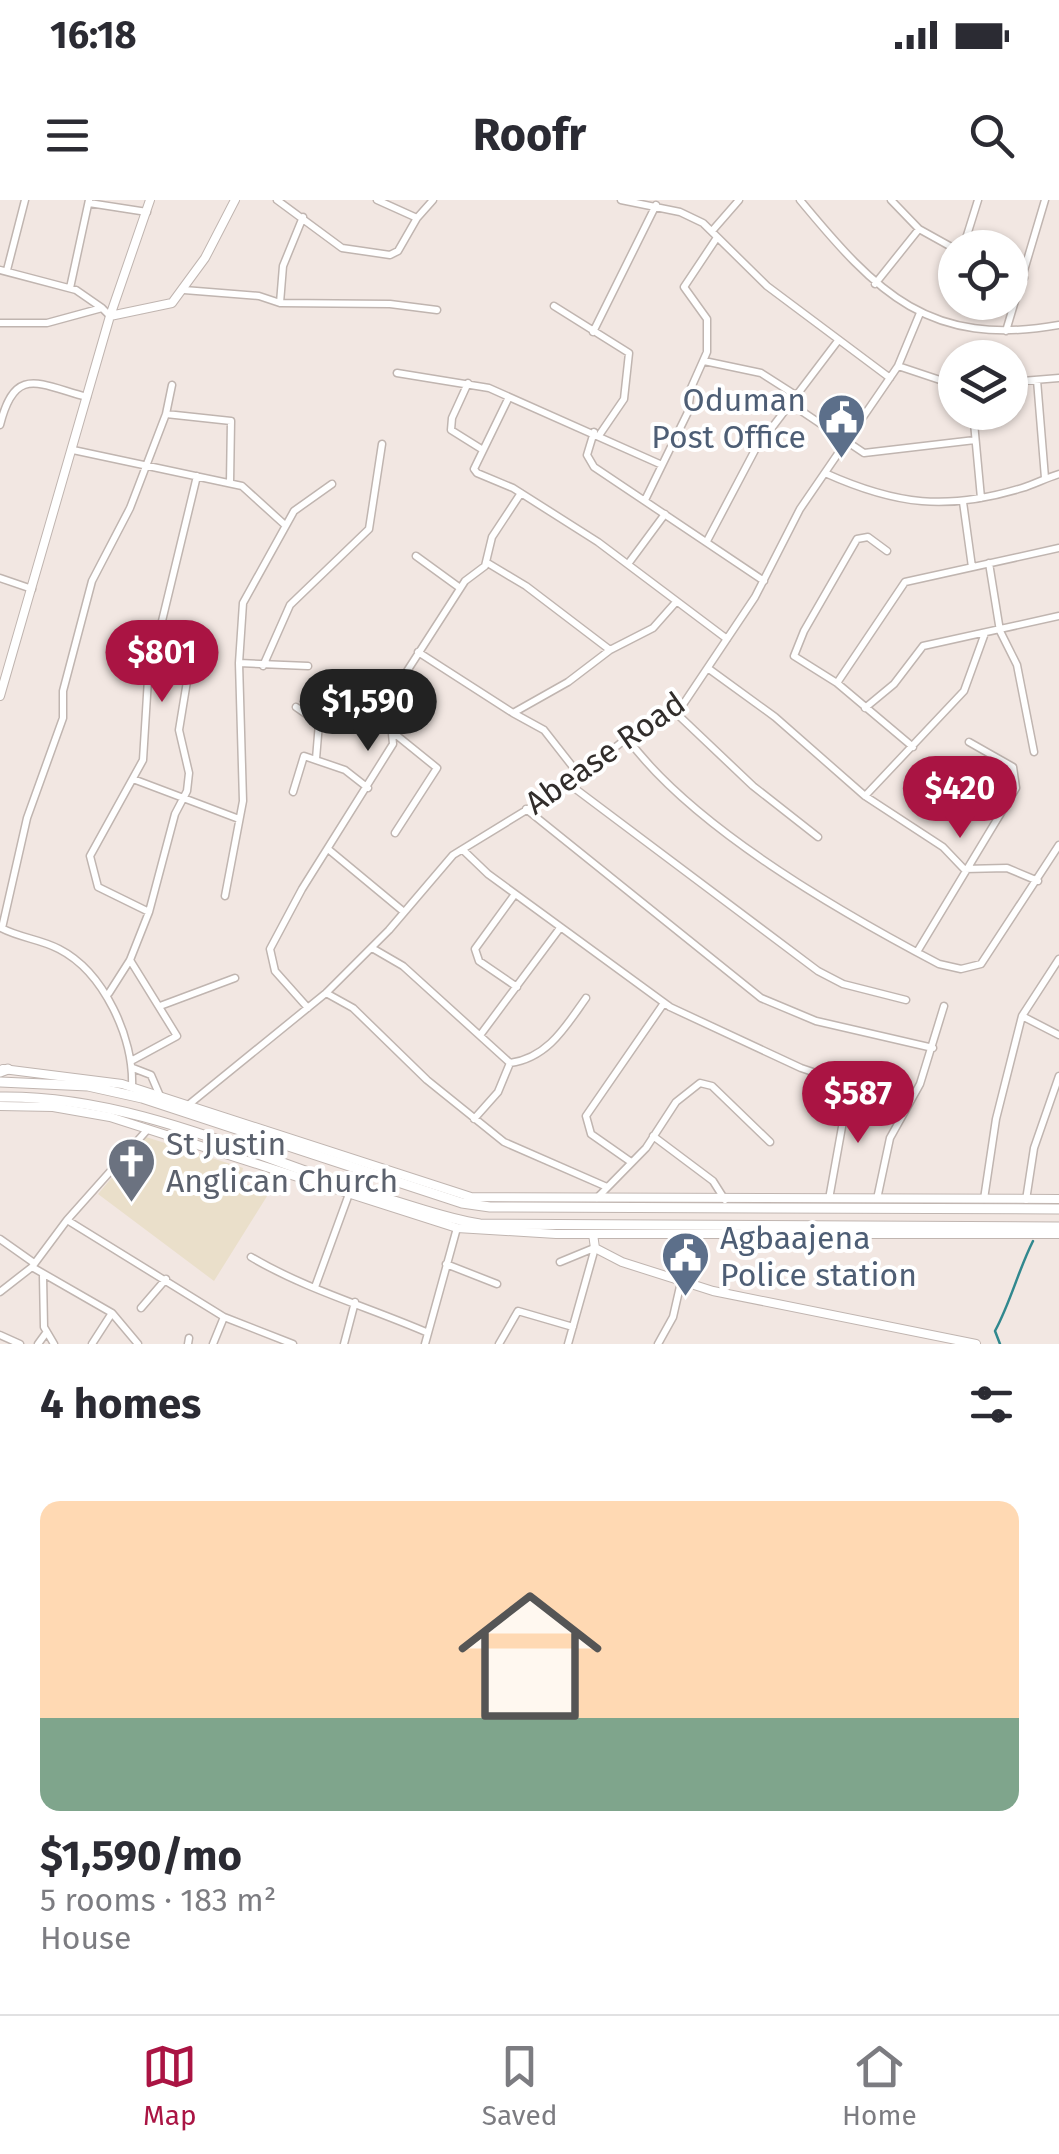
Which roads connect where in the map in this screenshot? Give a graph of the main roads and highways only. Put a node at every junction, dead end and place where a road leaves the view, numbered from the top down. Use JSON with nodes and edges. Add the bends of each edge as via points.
{"nodes":[{"id":1,"x":0,"y":1082,"type":"edge"},
{"id":2,"x":0,"y":1096,"type":"edge"},
{"id":3,"x":862,"y":1209,"type":"junction"},
{"id":4,"x":1059,"y":1209,"type":"edge"},
{"id":5,"x":682,"y":1210,"type":"junction"},
{"id":6,"x":862,"y":1225,"type":"junction"},
{"id":7,"x":682,"y":1227,"type":"junction"},
{"id":8,"x":1059,"y":1230,"type":"edge"}],
"edges":[{"from":1,"to":5,"type":"main road","via":[[111,1086],[462,1203],[514,1210]]},
{"from":2,"to":7,"type":"main road","via":[[167,1123],[408,1209],[480,1224]]},
{"from":3,"to":4,"type":"main road"},
{"from":3,"to":5,"type":"main road"},
{"from":3,"to":6,"type":"main road"},
{"from":5,"to":7,"type":"main road"},
{"from":6,"to":7,"type":"main road"},
{"from":6,"to":8,"type":"main road"}]}
